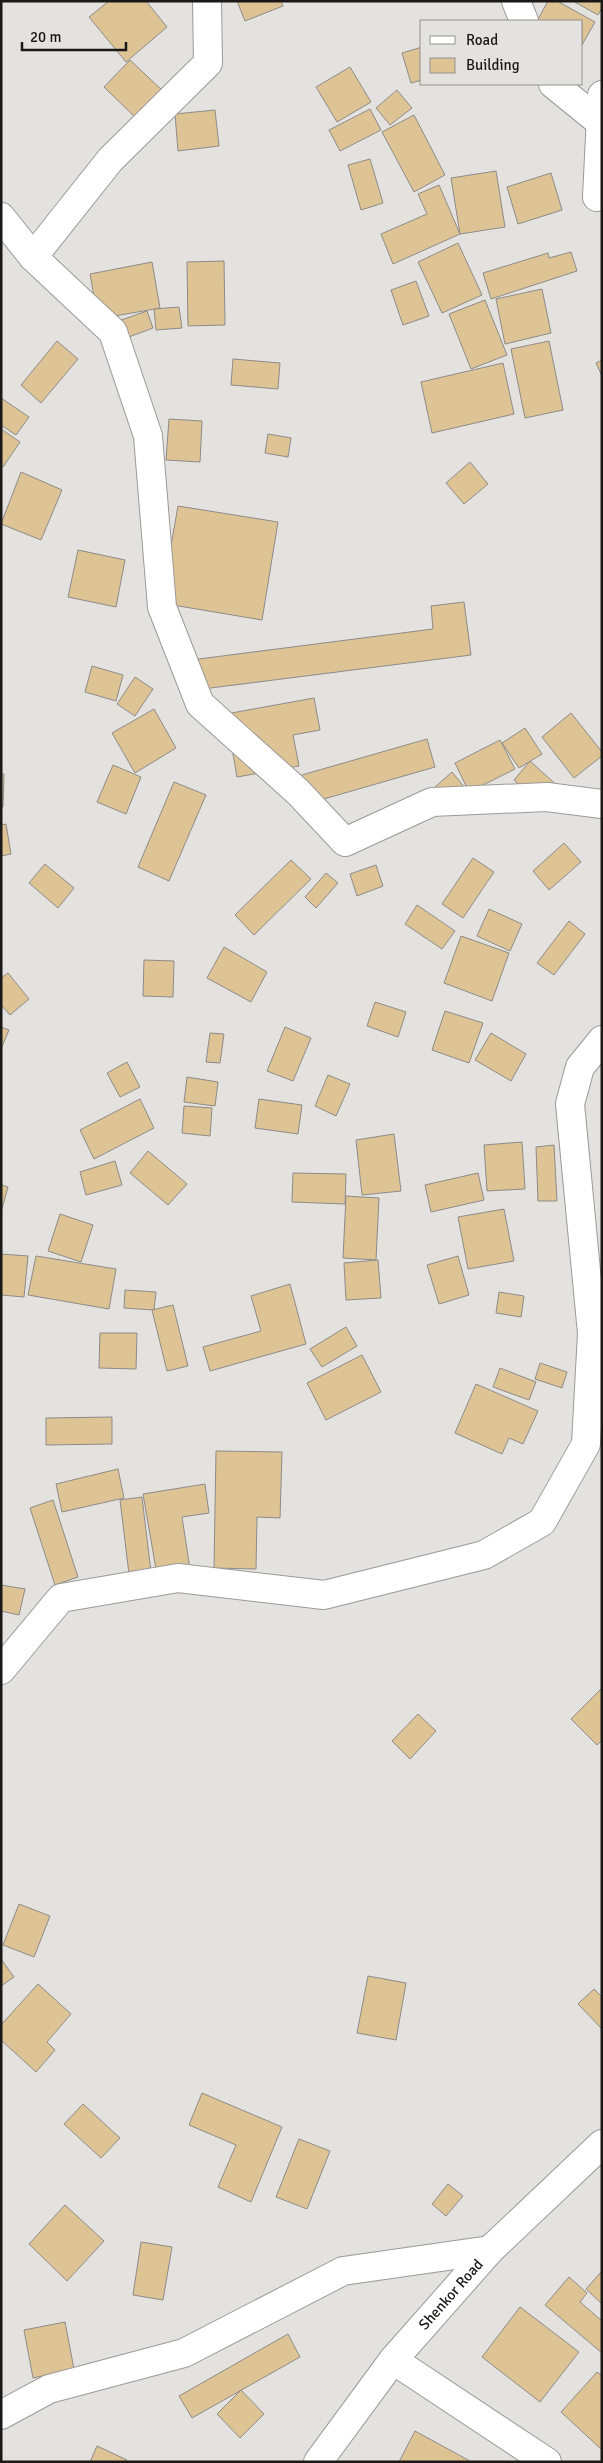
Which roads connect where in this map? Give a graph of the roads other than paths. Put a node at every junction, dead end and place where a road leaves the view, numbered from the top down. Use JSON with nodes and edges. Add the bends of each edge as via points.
{"nodes":[{"id":1,"x":207,"y":1,"type":"edge"},
{"id":2,"x":516,"y":1,"type":"edge"},
{"id":3,"x":524,"y":20,"type":"edge"},
{"id":4,"x":554,"y":85,"type":"edge"},
{"id":5,"x":602,"y":94,"type":"edge"},
{"id":6,"x":600,"y":123,"type":"junction"},
{"id":7,"x":597,"y":197,"type":"dead end"},
{"id":8,"x":1,"y":217,"type":"edge"},
{"id":9,"x":33,"y":257,"type":"junction"},
{"id":10,"x":602,"y":804,"type":"edge"},
{"id":11,"x":602,"y":1040,"type":"edge"},
{"id":12,"x":1,"y":1670,"type":"edge"},
{"id":13,"x":602,"y":2144,"type":"edge"},
{"id":14,"x":490,"y":2250,"type":"junction"},
{"id":15,"x":393,"y":2360,"type":"junction"},
{"id":16,"x":1,"y":2415,"type":"edge"},
{"id":17,"x":318,"y":2462,"type":"edge"},
{"id":18,"x":547,"y":2462,"type":"edge"}],
"edges":[{"from":1,"to":9,"type":"street","via":[[208,64],[110,160]]},
{"from":2,"to":3,"type":"street"},
{"from":4,"to":6,"type":"street"},
{"from":5,"to":6,"type":"street"},
{"from":6,"to":7,"type":"street"},
{"from":8,"to":9,"type":"street"},
{"from":9,"to":10,"type":"street","via":[[112,332],[148,436],[162,607],[200,704],[298,792],[345,842],[432,802],[546,797]]},
{"from":11,"to":12,"type":"street","via":[[580,1067],[570,1104],[592,1333],[586,1444],[542,1522],[484,1555],[324,1594],[178,1578],[61,1598]]},
{"from":13,"to":14,"type":"street","name":"Shenkor Road"},
{"from":14,"to":15,"type":"street","name":"Shenkor Road"},
{"from":14,"to":16,"type":"street","via":[[343,2271],[184,2353],[49,2389]]},
{"from":15,"to":17,"type":"street","name":"Shenkor Road"},
{"from":15,"to":18,"type":"street"}]}
